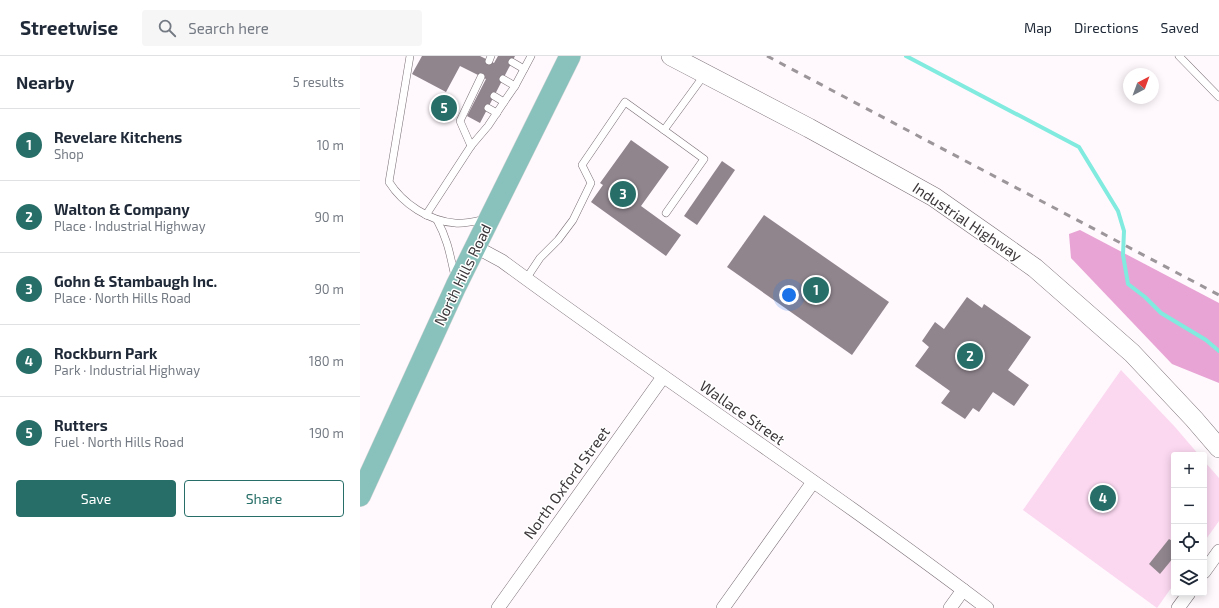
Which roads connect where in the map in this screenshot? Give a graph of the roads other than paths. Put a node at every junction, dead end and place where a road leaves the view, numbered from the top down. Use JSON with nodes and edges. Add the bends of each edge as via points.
{"nodes":[{"id":1,"x":410,"y":56,"type":"edge"},
{"id":2,"x":531,"y":56,"type":"edge"},
{"id":3,"x":570,"y":56,"type":"edge"},
{"id":4,"x":671,"y":56,"type":"edge"},
{"id":5,"x":1179,"y":56,"type":"edge"},
{"id":6,"x":512,"y":62,"type":"dead end"},
{"id":7,"x":524,"y":69,"type":"junction"},
{"id":8,"x":705,"y":74,"type":"junction"},
{"id":9,"x":481,"y":77,"type":"dead end"},
{"id":10,"x":503,"y":79,"type":"dead end"},
{"id":11,"x":515,"y":86,"type":"junction"},
{"id":12,"x":494,"y":96,"type":"dead end"},
{"id":13,"x":1219,"y":97,"type":"edge"},
{"id":14,"x":504,"y":102,"type":"junction"},
{"id":15,"x":488,"y":108,"type":"dead end"},
{"id":16,"x":497,"y":113,"type":"junction"},
{"id":17,"x":664,"y":130,"type":"junction"},
{"id":18,"x":471,"y":146,"type":"junction"},
{"id":19,"x":666,"y":213,"type":"dead end"},
{"id":20,"x":426,"y":215,"type":"junction"},
{"id":21,"x":490,"y":217,"type":"junction"},
{"id":22,"x":437,"y":220,"type":"junction"},
{"id":23,"x":476,"y":247,"type":"junction"},
{"id":24,"x":526,"y":279,"type":"junction"},
{"id":25,"x":456,"y":286,"type":"junction"},
{"id":26,"x":663,"y":377,"type":"junction"},
{"id":27,"x":1219,"y":448,"type":"edge"},
{"id":28,"x":813,"y":482,"type":"junction"},
{"id":29,"x":360,"y":496,"type":"edge"},
{"id":30,"x":1219,"y":550,"type":"edge"},
{"id":31,"x":1207,"y":568,"type":"edge"},
{"id":32,"x":963,"y":590,"type":"junction"},
{"id":33,"x":1187,"y":596,"type":"edge"},
{"id":34,"x":498,"y":608,"type":"edge"},
{"id":35,"x":724,"y":608,"type":"edge"},
{"id":36,"x":950,"y":608,"type":"edge"},
{"id":37,"x":987,"y":608,"type":"edge"},
{"id":38,"x":1178,"y":608,"type":"edge"}],
"edges":[{"from":1,"to":20,"type":"lane","via":[[389,182],[395,193]]},
{"from":2,"to":7,"type":"lane"},
{"from":3,"to":21,"type":"main road","name":"North Hills Road"},
{"from":4,"to":8,"type":"street","name":"Industrial Highway"},
{"from":5,"to":13,"type":"lane"},
{"from":6,"to":7,"type":"lane"},
{"from":7,"to":11,"type":"lane"},
{"from":8,"to":17,"type":"lane"},
{"from":8,"to":27,"type":"street","name":"Industrial Highway","via":[[934,197],[1035,268],[1132,353]]},
{"from":9,"to":18,"type":"lane","via":[[473,100],[460,121]]},
{"from":10,"to":11,"type":"lane"},
{"from":11,"to":14,"type":"lane"},
{"from":12,"to":14,"type":"lane"},
{"from":14,"to":16,"type":"lane"},
{"from":15,"to":16,"type":"lane"},
{"from":16,"to":18,"type":"lane"},
{"from":17,"to":19,"type":"lane","via":[[704,159]]},
{"from":17,"to":24,"type":"lane","via":[[625,102],[582,164],[592,183],[573,220],[540,258]]},
{"from":18,"to":20,"type":"lane"},
{"from":20,"to":22,"type":"lane"},
{"from":21,"to":22,"type":"lane","via":[[456,224]]},
{"from":21,"to":23,"type":"main road","name":"North Hills Road"},
{"from":22,"to":25,"type":"lane","via":[[449,247]]},
{"from":23,"to":24,"type":"street","name":"Wallace Street","via":[[502,261]]},
{"from":23,"to":25,"type":"main road","name":"North Hills Road"},
{"from":24,"to":26,"type":"street","name":"Wallace Street"},
{"from":25,"to":29,"type":"main road","name":"North Hills Road"},
{"from":26,"to":28,"type":"street","name":"Wallace Street"},
{"from":26,"to":34,"type":"street","name":"North Oxford Street"},
{"from":28,"to":32,"type":"street","name":"Wallace Street"},
{"from":28,"to":35,"type":"street"},
{"from":30,"to":31,"type":"street"},
{"from":32,"to":36,"type":"street"},
{"from":32,"to":37,"type":"street","name":"Wallace Street"},
{"from":33,"to":38,"type":"street"}]}
